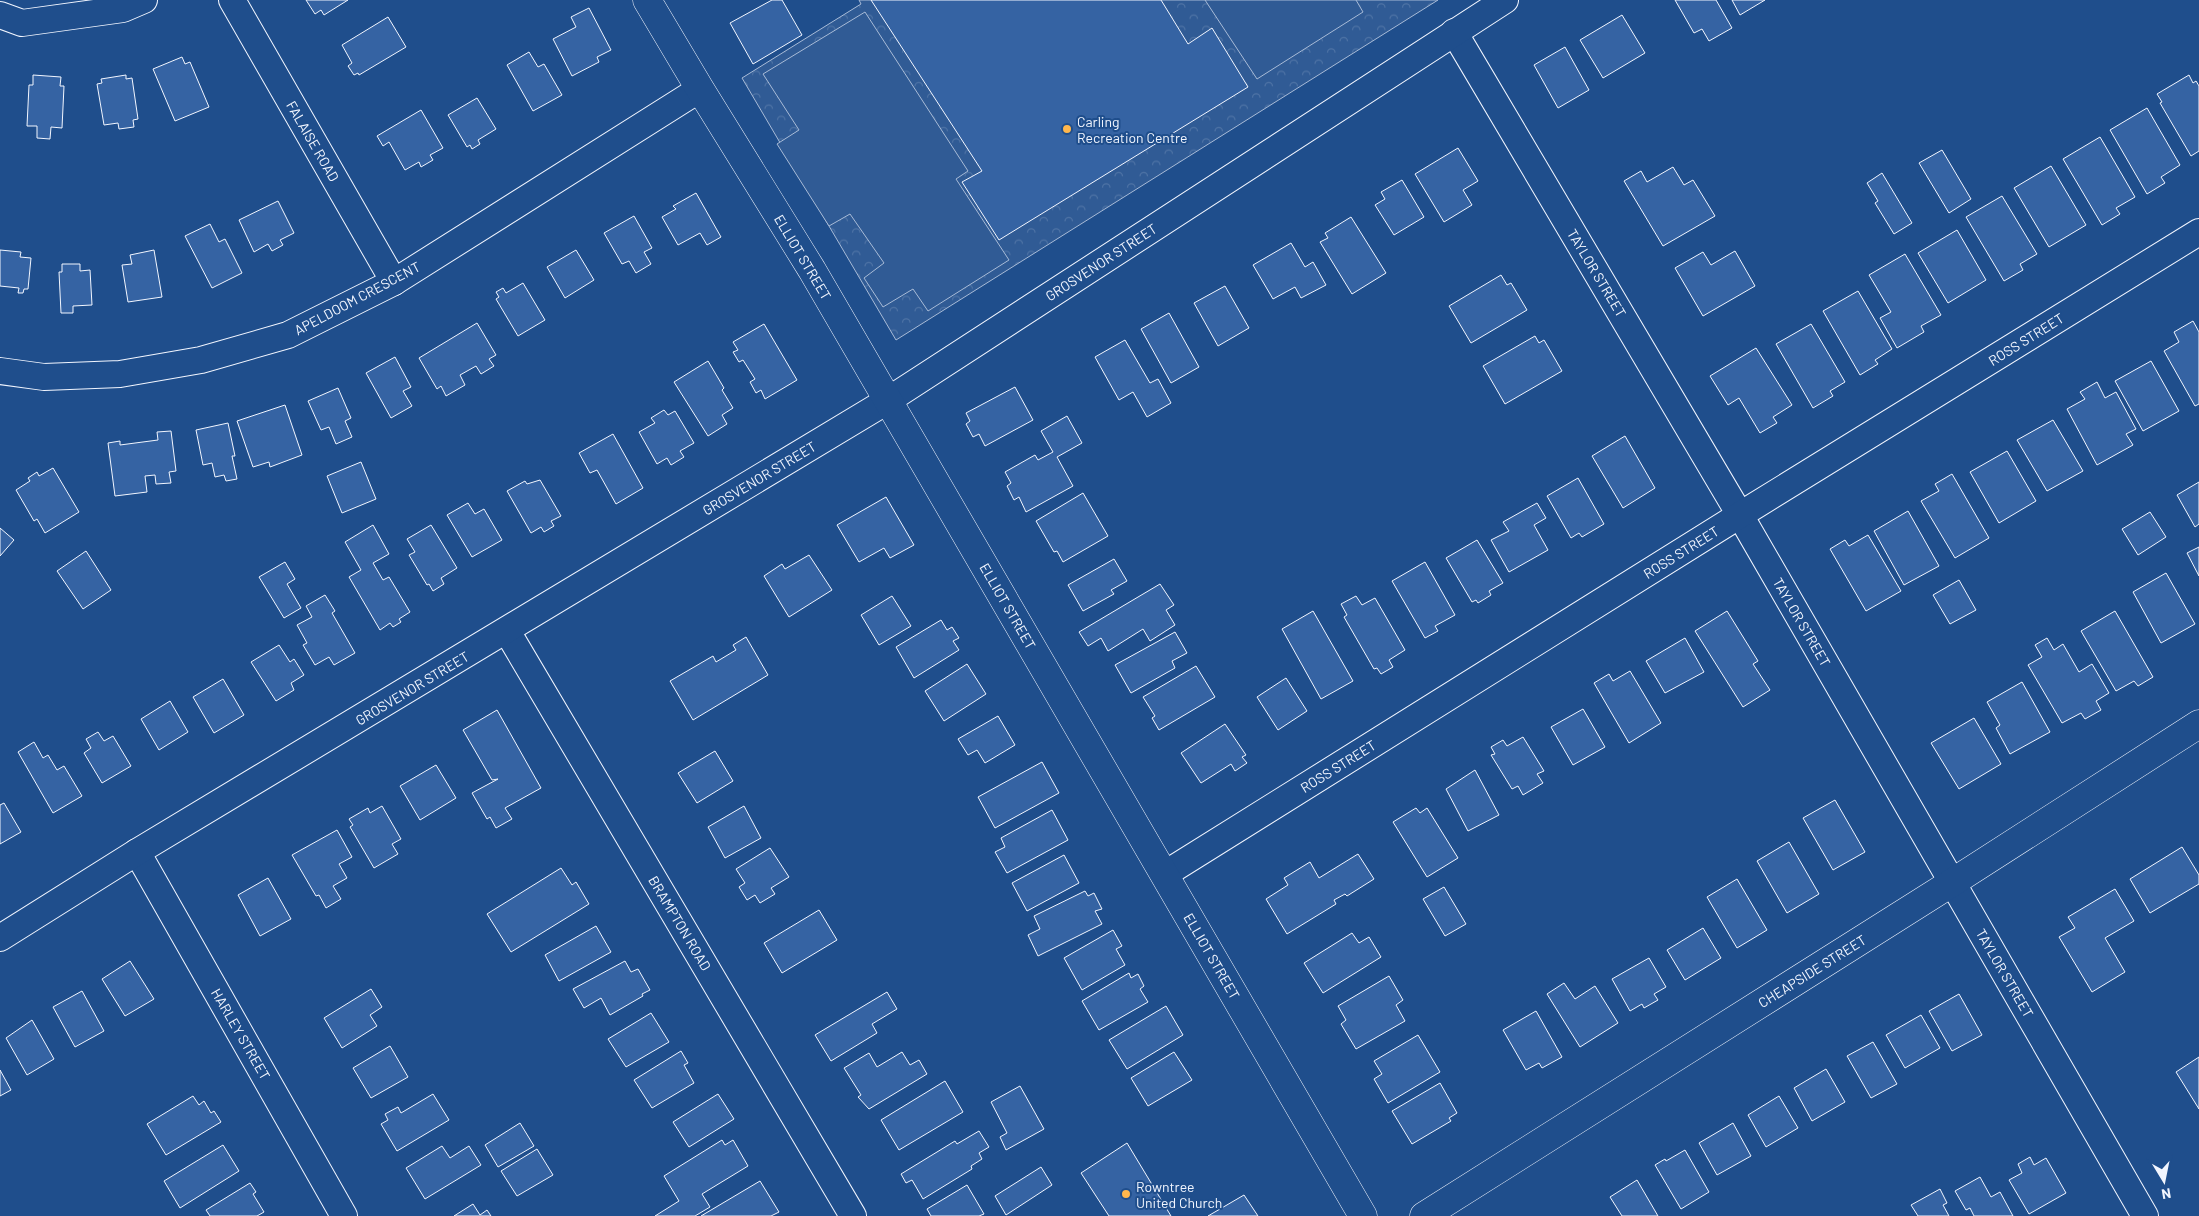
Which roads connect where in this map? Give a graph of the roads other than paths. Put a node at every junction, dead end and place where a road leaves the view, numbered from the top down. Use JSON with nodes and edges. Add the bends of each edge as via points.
{"nodes":[{"id":1,"x":144,"y":0,"type":"edge"},
{"id":2,"x":232,"y":0,"type":"edge"},
{"id":3,"x":648,"y":0,"type":"edge"},
{"id":4,"x":1506,"y":0,"type":"edge"},
{"id":5,"x":0,"y":15,"type":"edge"},
{"id":6,"x":1454,"y":32,"type":"junction"},
{"id":7,"x":700,"y":90,"type":"junction"},
{"id":8,"x":2199,"y":232,"type":"edge"},
{"id":9,"x":394,"y":282,"type":"junction"},
{"id":10,"x":0,"y":371,"type":"edge"},
{"id":11,"x":887,"y":401,"type":"junction"},
{"id":12,"x":1740,"y":515,"type":"junction"},
{"id":13,"x":507,"y":631,"type":"junction"},
{"id":14,"x":2199,"y":724,"type":"edge"},
{"id":15,"x":137,"y":852,"type":"junction"},
{"id":16,"x":1165,"y":874,"type":"junction"},
{"id":17,"x":1953,"y":882,"type":"junction"},
{"id":18,"x":0,"y":938,"type":"edge"},
{"id":19,"x":344,"y":1216,"type":"edge"},
{"id":20,"x":853,"y":1216,"type":"edge"},
{"id":21,"x":1363,"y":1216,"type":"edge"},
{"id":22,"x":1424,"y":1216,"type":"edge"},
{"id":23,"x":2146,"y":1216,"type":"edge"}],
"edges":[{"from":1,"to":5,"type":"street","via":[[123,9],[22,23]]},
{"from":2,"to":9,"type":"street","name":"FALAISE ROAD"},
{"from":3,"to":7,"type":"street","name":"ELLIOT STREET"},
{"from":4,"to":6,"type":"street","name":"GROSVENOR STREET"},
{"from":6,"to":11,"type":"street","name":"GROSVENOR STREET"},
{"from":6,"to":12,"type":"street","name":"TAYLOR STREET"},
{"from":7,"to":9,"type":"street","name":"APELDOOM CRESCENT"},
{"from":7,"to":11,"type":"street","name":"ELLIOT STREET","via":[[812,270]]},
{"from":8,"to":12,"type":"street","name":"ROSS STREET"},
{"from":9,"to":10,"type":"street","name":"APELDOOM CRESCENT","via":[[288,335],[201,360],[120,374],[44,377]]},
{"from":11,"to":13,"type":"street","name":"GROSVENOR STREET"},
{"from":11,"to":16,"type":"street","name":"ELLIOT STREET"},
{"from":12,"to":16,"type":"street","name":"ROSS STREET"},
{"from":12,"to":17,"type":"street","name":"TAYLOR STREET"},
{"from":13,"to":15,"type":"street","name":"GROSVENOR STREET"},
{"from":13,"to":20,"type":"street","name":"BRAMPTON ROAD"},
{"from":14,"to":17,"type":"street","name":"CHEAPSIDE STREET"},
{"from":15,"to":18,"type":"street","name":"GROSVENOR STREET"},
{"from":15,"to":19,"type":"street","name":"HARLEY STREET"},
{"from":16,"to":21,"type":"street","name":"ELLIOT STREET"},
{"from":17,"to":22,"type":"street","name":"CHEAPSIDE STREET"},
{"from":17,"to":23,"type":"street","name":"TAYLOR STREET"}]}
